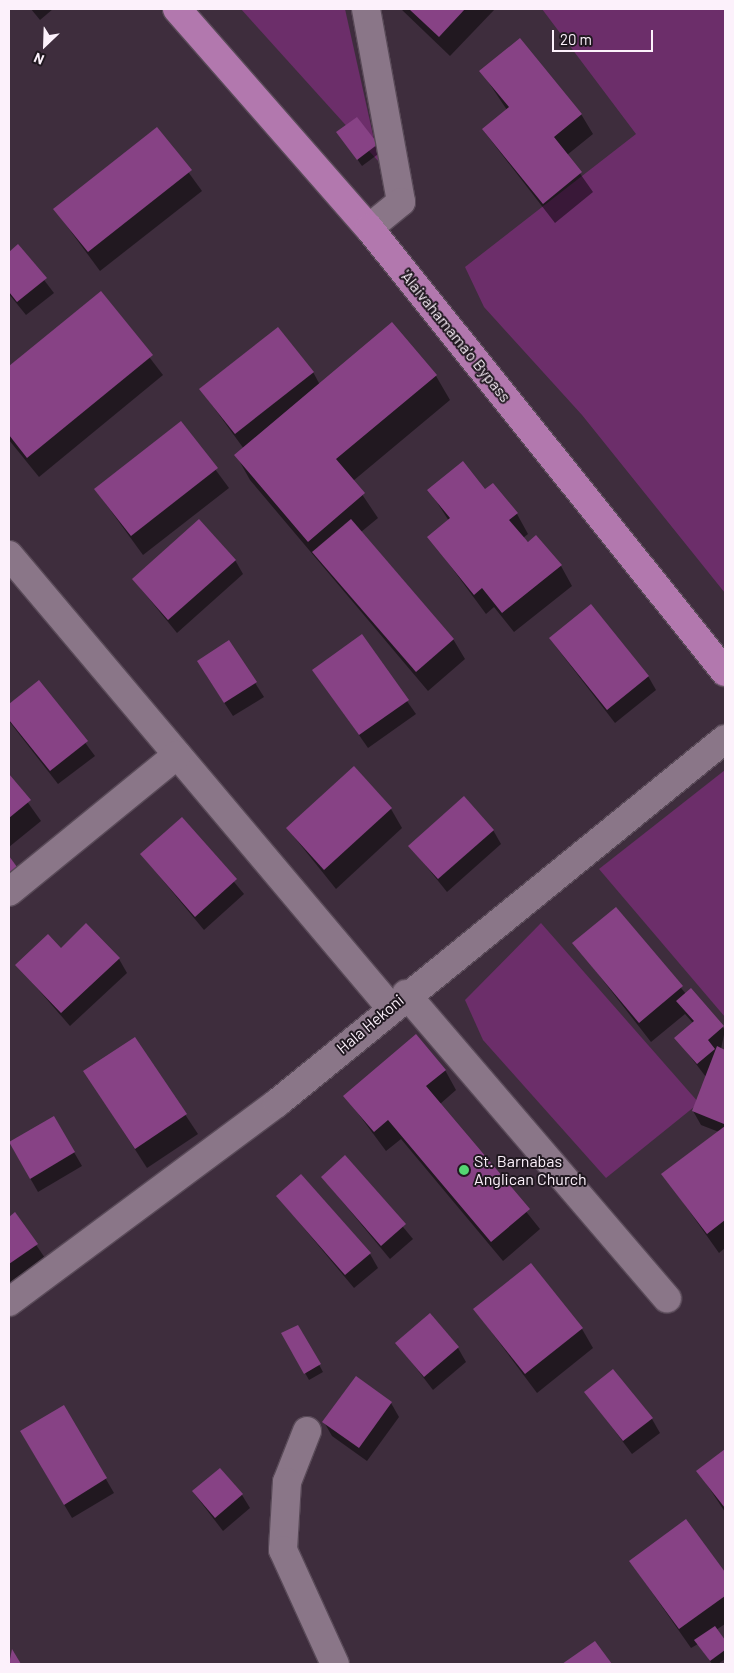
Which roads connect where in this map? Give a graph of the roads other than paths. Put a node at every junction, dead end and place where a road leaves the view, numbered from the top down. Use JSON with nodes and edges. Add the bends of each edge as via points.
{"nodes":[{"id":1,"x":177,"y":9,"type":"edge"},
{"id":2,"x":366,"y":9,"type":"edge"},
{"id":3,"x":369,"y":228,"type":"junction"},
{"id":4,"x":9,"y":555,"type":"edge"},
{"id":5,"x":725,"y":672,"type":"edge"},
{"id":6,"x":725,"y":739,"type":"edge"},
{"id":7,"x":177,"y":755,"type":"junction"},
{"id":8,"x":9,"y":892,"type":"edge"},
{"id":9,"x":398,"y":1000,"type":"junction"},
{"id":10,"x":667,"y":1298,"type":"dead end"},
{"id":11,"x":9,"y":1302,"type":"edge"},
{"id":12,"x":307,"y":1431,"type":"dead end"},
{"id":13,"x":335,"y":1664,"type":"edge"}],
"edges":[{"from":1,"to":3,"type":"main road","name":"'Alaivahamama'o Bypass"},
{"from":2,"to":3,"type":"street","via":[[401,202]]},
{"from":3,"to":5,"type":"main road","name":"'Alaivahamama'o Bypass"},
{"from":4,"to":7,"type":"street"},
{"from":6,"to":9,"type":"street","name":"Hala Hekoni"},
{"from":7,"to":8,"type":"street"},
{"from":7,"to":9,"type":"street"},
{"from":9,"to":10,"type":"street"},
{"from":9,"to":11,"type":"street","name":"Hala Hekoni","via":[[277,1103]]},
{"from":12,"to":13,"type":"street","via":[[286,1482],[283,1550]]}]}
